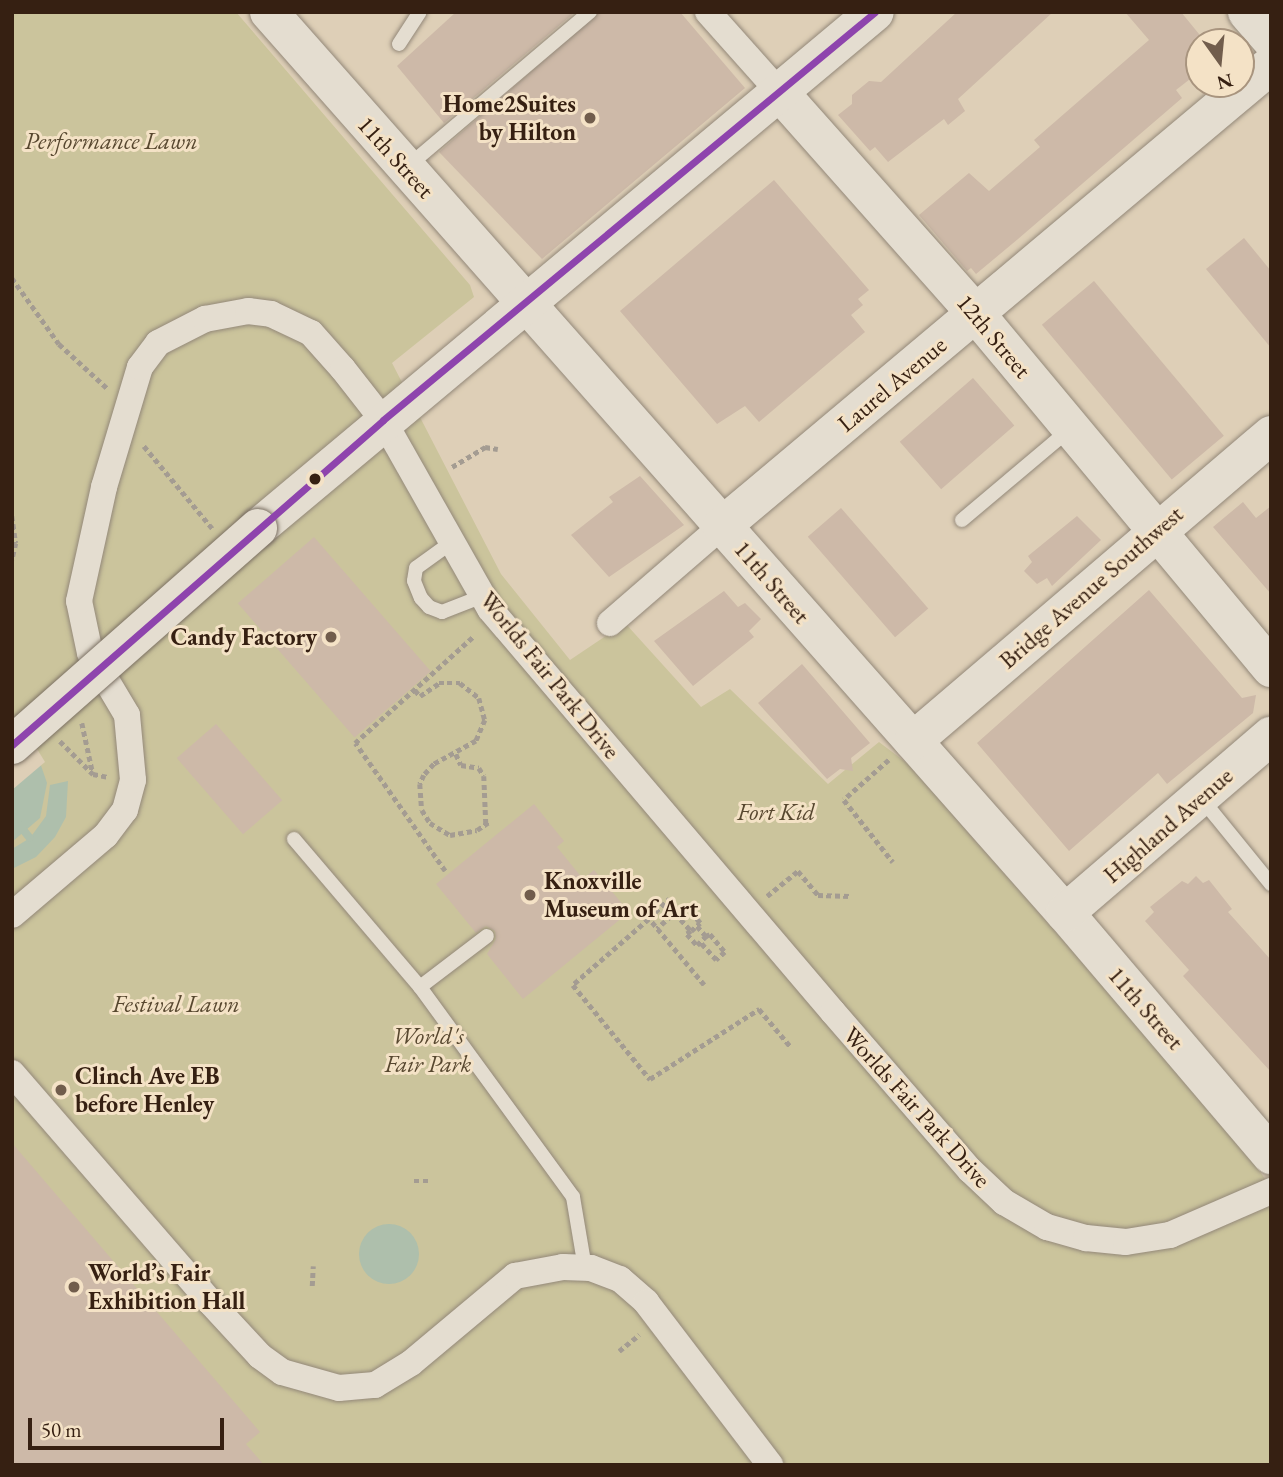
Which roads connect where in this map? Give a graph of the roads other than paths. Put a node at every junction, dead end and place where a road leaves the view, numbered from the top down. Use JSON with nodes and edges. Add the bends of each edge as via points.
{"nodes":[{"id":1,"x":420,"y":12,"type":"edge"},
{"id":2,"x":590,"y":12,"type":"edge"},
{"id":3,"x":708,"y":12,"type":"edge"},
{"id":4,"x":875,"y":12,"type":"edge"},
{"id":5,"x":1247,"y":12,"type":"edge"},
{"id":6,"x":283,"y":17,"type":"edge"},
{"id":7,"x":1271,"y":40,"type":"edge"},
{"id":8,"x":399,"y":44,"type":"dead end"},
{"id":9,"x":1271,"y":65,"type":"edge"},
{"id":10,"x":781,"y":94,"type":"junction"},
{"id":11,"x":405,"y":169,"type":"junction"},
{"id":12,"x":526,"y":300,"type":"junction"},
{"id":13,"x":976,"y":313,"type":"junction"},
{"id":14,"x":383,"y":420,"type":"junction"},
{"id":15,"x":1071,"y":428,"type":"junction"},
{"id":16,"x":1271,"y":435,"type":"edge"},
{"id":17,"x":962,"y":520,"type":"dead end"},
{"id":18,"x":722,"y":526,"type":"junction"},
{"id":19,"x":1157,"y":531,"type":"junction"},
{"id":20,"x":452,"y":542,"type":"junction"},
{"id":21,"x":483,"y":596,"type":"junction"},
{"id":22,"x":610,"y":623,"type":"dead end"},
{"id":23,"x":1271,"y":668,"type":"edge"},
{"id":24,"x":1271,"y":736,"type":"edge"},
{"id":25,"x":12,"y":745,"type":"edge"},
{"id":26,"x":904,"y":748,"type":"junction"},
{"id":27,"x":1201,"y":797,"type":"junction"},
{"id":28,"x":294,"y":839,"type":"dead end"},
{"id":29,"x":1271,"y":884,"type":"edge"},
{"id":30,"x":1065,"y":914,"type":"junction"},
{"id":31,"x":12,"y":915,"type":"edge"},
{"id":32,"x":487,"y":936,"type":"dead end"},
{"id":33,"x":420,"y":987,"type":"junction"},
{"id":34,"x":12,"y":1073,"type":"edge"},
{"id":35,"x":1271,"y":1155,"type":"edge"},
{"id":36,"x":1271,"y":1191,"type":"edge"},
{"id":37,"x":585,"y":1268,"type":"junction"},
{"id":38,"x":771,"y":1465,"type":"edge"}],
"edges":[{"from":1,"to":8,"type":"lane"},
{"from":2,"to":11,"type":"lane"},
{"from":3,"to":10,"type":"street","name":"12th Street"},
{"from":4,"to":10,"type":"street"},
{"from":5,"to":7,"type":"street"},
{"from":6,"to":11,"type":"street","name":"11th Street"},
{"from":9,"to":13,"type":"street","name":"Laurel Avenue"},
{"from":10,"to":12,"type":"street"},
{"from":10,"to":13,"type":"street","name":"12th Street"},
{"from":11,"to":12,"type":"street","name":"11th Street"},
{"from":12,"to":14,"type":"street"},
{"from":12,"to":18,"type":"street","name":"11th Street"},
{"from":13,"to":15,"type":"street","name":"12th Street"},
{"from":13,"to":18,"type":"street","name":"Laurel Avenue"},
{"from":14,"to":20,"type":"street","name":"Worlds Fair Park Drive"},
{"from":14,"to":25,"type":"street","bridge":true},
{"from":14,"to":31,"type":"street","name":"Worlds Fair Park Drive","via":[[311,334],[271,314],[247,311],[205,319],[169,335],[146,355],[128,396],[79,601],[90,653],[127,715],[134,780],[125,810],[106,835]]},
{"from":15,"to":17,"type":"lane"},
{"from":15,"to":19,"type":"street","name":"12th Street"},
{"from":16,"to":19,"type":"street","name":"Bridge Avenue Southwest"},
{"from":18,"to":22,"type":"street","name":"Laurel Avenue"},
{"from":18,"to":26,"type":"street","name":"11th Street"},
{"from":19,"to":23,"type":"street","name":"12th Street"},
{"from":19,"to":26,"type":"street","name":"Bridge Avenue Southwest"},
{"from":20,"to":21,"type":"street","name":"Worlds Fair Park Drive"},
{"from":20,"to":21,"type":"lane","via":[[416,568],[414,582],[421,598],[442,612]]},
{"from":21,"to":36,"type":"street","name":"Worlds Fair Park Drive","via":[[842,1023],[970,1170],[1004,1202],[1048,1227],[1086,1238],[1126,1242],[1170,1235]]},
{"from":24,"to":27,"type":"street","name":"Highland Avenue"},
{"from":26,"to":30,"type":"street","name":"11th Street"},
{"from":27,"to":29,"type":"lane"},
{"from":27,"to":30,"type":"street","name":"Highland Avenue"},
{"from":28,"to":33,"type":"lane"},
{"from":30,"to":35,"type":"street","name":"11th Street"},
{"from":32,"to":33,"type":"lane"},
{"from":33,"to":37,"type":"lane","via":[[573,1197]]},
{"from":34,"to":37,"type":"street","via":[[260,1356],[282,1373],[306,1382],[339,1388],[375,1385],[411,1363],[515,1276]]},
{"from":37,"to":38,"type":"street","via":[[620,1279],[646,1302]]}]}
